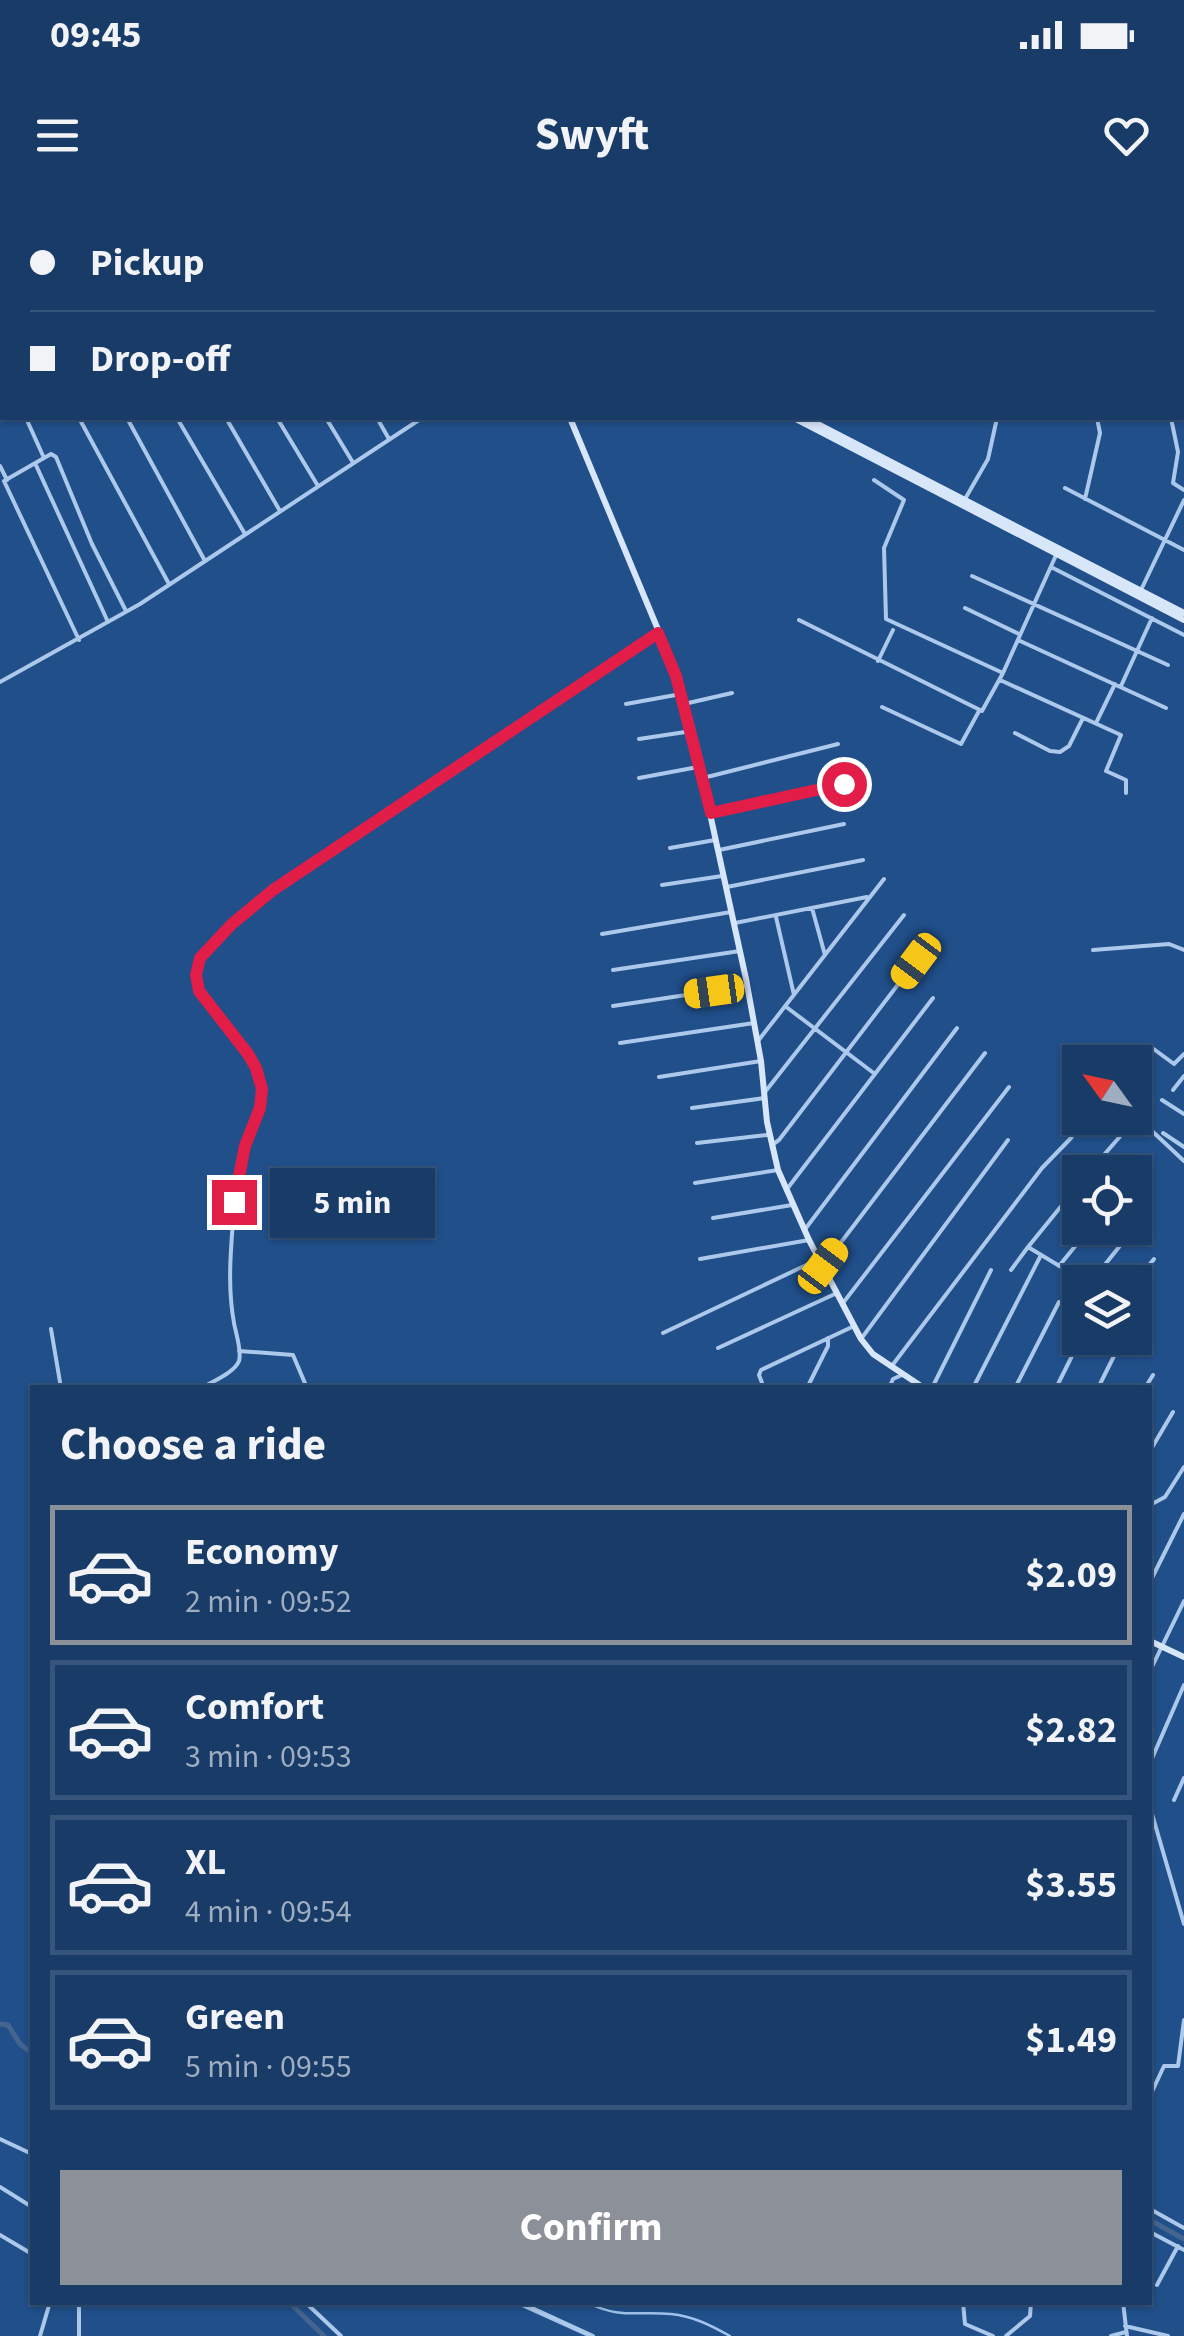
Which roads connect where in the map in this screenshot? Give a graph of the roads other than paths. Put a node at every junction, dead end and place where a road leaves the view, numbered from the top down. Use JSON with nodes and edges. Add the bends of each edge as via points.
{"nodes":[{"id":1,"x":27,"y":420,"type":"edge"},
{"id":2,"x":80,"y":420,"type":"edge"},
{"id":3,"x":128,"y":420,"type":"edge"},
{"id":4,"x":178,"y":420,"type":"edge"},
{"id":5,"x":227,"y":420,"type":"edge"},
{"id":6,"x":278,"y":420,"type":"edge"},
{"id":7,"x":327,"y":420,"type":"edge"},
{"id":8,"x":377,"y":420,"type":"edge"},
{"id":9,"x":419,"y":420,"type":"edge"},
{"id":10,"x":571,"y":420,"type":"edge"},
{"id":11,"x":798,"y":420,"type":"edge"},
{"id":12,"x":810,"y":420,"type":"edge"},
{"id":13,"x":997,"y":420,"type":"edge"},
{"id":14,"x":1097,"y":420,"type":"edge"},
{"id":15,"x":1171,"y":420,"type":"edge"},
{"id":16,"x":389,"y":439,"type":"junction"},
{"id":17,"x":44,"y":458,"type":"junction"},
{"id":18,"x":353,"y":463,"type":"junction"},
{"id":19,"x":35,"y":464,"type":"junction"},
{"id":20,"x":0,"y":466,"type":"edge"},
{"id":21,"x":874,"y":480,"type":"dead end"},
{"id":22,"x":4,"y":481,"type":"edge"},
{"id":23,"x":318,"y":486,"type":"junction"},
{"id":24,"x":1065,"y":488,"type":"dead end"},
{"id":25,"x":1184,"y":490,"type":"edge"},
{"id":26,"x":964,"y":499,"type":"junction"},
{"id":27,"x":1085,"y":499,"type":"junction"},
{"id":28,"x":1184,"y":500,"type":"edge"},
{"id":29,"x":280,"y":511,"type":"junction"},
{"id":30,"x":1176,"y":517,"type":"junction"},
{"id":31,"x":1184,"y":521,"type":"edge"},
{"id":32,"x":245,"y":534,"type":"junction"},
{"id":33,"x":1165,"y":540,"type":"junction"},
{"id":34,"x":1184,"y":550,"type":"edge"},
{"id":35,"x":1057,"y":553,"type":"junction"},
{"id":36,"x":205,"y":560,"type":"junction"},
{"id":37,"x":1052,"y":567,"type":"junction"},
{"id":38,"x":972,"y":576,"type":"dead end"},
{"id":39,"x":169,"y":584,"type":"junction"},
{"id":40,"x":1141,"y":590,"type":"junction"},
{"id":41,"x":1033,"y":606,"type":"junction"},
{"id":42,"x":964,"y":608,"type":"dead end"},
{"id":43,"x":126,"y":611,"type":"junction"},
{"id":44,"x":1184,"y":616,"type":"edge"},
{"id":45,"x":1152,"y":617,"type":"junction"},
{"id":46,"x":799,"y":620,"type":"dead end"},
{"id":47,"x":108,"y":622,"type":"junction"},
{"id":48,"x":893,"y":630,"type":"dead end"},
{"id":49,"x":658,"y":633,"type":"junction"},
{"id":50,"x":1184,"y":634,"type":"edge"},
{"id":51,"x":1019,"y":637,"type":"junction"},
{"id":52,"x":79,"y":640,"type":"junction"},
{"id":53,"x":1137,"y":651,"type":"junction"},
{"id":54,"x":878,"y":660,"type":"junction"},
{"id":55,"x":1168,"y":666,"type":"dead end"},
{"id":56,"x":1003,"y":674,"type":"junction"},
{"id":57,"x":1000,"y":680,"type":"junction"},
{"id":58,"x":0,"y":682,"type":"edge"},
{"id":59,"x":1118,"y":685,"type":"junction"},
{"id":60,"x":732,"y":693,"type":"dead end"},
{"id":61,"x":682,"y":694,"type":"junction"},
{"id":62,"x":626,"y":704,"type":"dead end"},
{"id":63,"x":684,"y":704,"type":"junction"},
{"id":64,"x":882,"y":706,"type":"dead end"},
{"id":65,"x":1166,"y":708,"type":"dead end"},
{"id":66,"x":979,"y":710,"type":"junction"},
{"id":67,"x":1083,"y":718,"type":"junction"},
{"id":68,"x":1096,"y":724,"type":"junction"},
{"id":69,"x":692,"y":731,"type":"junction"},
{"id":70,"x":1015,"y":733,"type":"dead end"},
{"id":71,"x":640,"y":739,"type":"dead end"},
{"id":72,"x":838,"y":744,"type":"dead end"},
{"id":73,"x":700,"y":766,"type":"junction"},
{"id":74,"x":639,"y":778,"type":"dead end"},
{"id":75,"x":703,"y":778,"type":"junction"},
{"id":76,"x":1126,"y":792,"type":"dead end"},
{"id":77,"x":850,"y":802,"type":"dead end"},
{"id":78,"x":711,"y":813,"type":"junction"},
{"id":79,"x":844,"y":824,"type":"dead end"},
{"id":80,"x":717,"y":840,"type":"junction"},
{"id":81,"x":670,"y":848,"type":"dead end"},
{"id":82,"x":719,"y":850,"type":"junction"},
{"id":83,"x":863,"y":860,"type":"dead end"},
{"id":84,"x":724,"y":876,"type":"junction"},
{"id":85,"x":884,"y":879,"type":"dead end"},
{"id":86,"x":662,"y":886,"type":"dead end"},
{"id":87,"x":727,"y":887,"type":"junction"},
{"id":88,"x":871,"y":896,"type":"junction"},
{"id":89,"x":812,"y":908,"type":"junction"},
{"id":90,"x":732,"y":912,"type":"junction"},
{"id":91,"x":776,"y":915,"type":"junction"},
{"id":92,"x":904,"y":915,"type":"dead end"},
{"id":93,"x":734,"y":923,"type":"junction"},
{"id":94,"x":602,"y":934,"type":"dead end"},
{"id":95,"x":740,"y":950,"type":"junction"},
{"id":96,"x":1093,"y":950,"type":"dead end"},
{"id":97,"x":1184,"y":950,"type":"edge"},
{"id":98,"x":825,"y":955,"type":"junction"},
{"id":99,"x":916,"y":961,"type":"dead end"},
{"id":100,"x":613,"y":970,"type":"dead end"},
{"id":101,"x":748,"y":986,"type":"junction"},
{"id":102,"x":794,"y":995,"type":"junction"},
{"id":103,"x":932,"y":998,"type":"dead end"},
{"id":104,"x":612,"y":1006,"type":"dead end"},
{"id":105,"x":784,"y":1006,"type":"junction"},
{"id":106,"x":754,"y":1024,"type":"junction"},
{"id":107,"x":957,"y":1028,"type":"dead end"},
{"id":108,"x":815,"y":1029,"type":"junction"},
{"id":109,"x":758,"y":1041,"type":"junction"},
{"id":110,"x":620,"y":1043,"type":"dead end"},
{"id":111,"x":1152,"y":1049,"type":"edge"},
{"id":112,"x":846,"y":1052,"type":"junction"},
{"id":113,"x":985,"y":1054,"type":"dead end"},
{"id":114,"x":1184,"y":1054,"type":"edge"},
{"id":115,"x":761,"y":1060,"type":"junction"},
{"id":116,"x":875,"y":1074,"type":"junction"},
{"id":117,"x":659,"y":1077,"type":"dead end"},
{"id":118,"x":1183,"y":1078,"type":"edge"},
{"id":119,"x":1009,"y":1087,"type":"dead end"},
{"id":120,"x":1173,"y":1090,"type":"dead end"},
{"id":121,"x":765,"y":1095,"type":"junction"},
{"id":122,"x":1162,"y":1100,"type":"dead end"},
{"id":123,"x":692,"y":1108,"type":"dead end"},
{"id":124,"x":1184,"y":1114,"type":"edge"},
{"id":125,"x":1152,"y":1131,"type":"edge"},
{"id":126,"x":1164,"y":1133,"type":"dead end"},
{"id":127,"x":770,"y":1134,"type":"junction"},
{"id":128,"x":1074,"y":1135,"type":"edge"},
{"id":129,"x":1120,"y":1135,"type":"edge"},
{"id":130,"x":1008,"y":1140,"type":"dead end"},
{"id":131,"x":697,"y":1144,"type":"dead end"},
{"id":132,"x":772,"y":1145,"type":"junction"},
{"id":133,"x":1184,"y":1147,"type":"edge"},
{"id":134,"x":1103,"y":1155,"type":"edge"},
{"id":135,"x":1184,"y":1161,"type":"edge"},
{"id":136,"x":778,"y":1170,"type":"junction"},
{"id":137,"x":695,"y":1183,"type":"dead end"},
{"id":138,"x":787,"y":1189,"type":"junction"},
{"id":139,"x":794,"y":1204,"type":"junction"},
{"id":140,"x":1062,"y":1205,"type":"edge"},
{"id":141,"x":713,"y":1218,"type":"dead end"},
{"id":142,"x":805,"y":1230,"type":"junction"},
{"id":143,"x":809,"y":1240,"type":"junction"},
{"id":144,"x":1076,"y":1245,"type":"edge"},
{"id":145,"x":1119,"y":1245,"type":"edge"},
{"id":146,"x":1028,"y":1247,"type":"junction"},
{"id":147,"x":1041,"y":1256,"type":"junction"},
{"id":148,"x":700,"y":1258,"type":"dead end"},
{"id":149,"x":1154,"y":1259,"type":"dead end"},
{"id":150,"x":821,"y":1263,"type":"junction"},
{"id":151,"x":1102,"y":1265,"type":"edge"},
{"id":152,"x":1149,"y":1265,"type":"edge"},
{"id":153,"x":1059,"y":1266,"type":"junction"},
{"id":154,"x":1062,"y":1268,"type":"edge"},
{"id":155,"x":991,"y":1270,"type":"dead end"},
{"id":156,"x":1011,"y":1270,"type":"dead end"},
{"id":157,"x":838,"y":1293,"type":"junction"},
{"id":158,"x":1058,"y":1302,"type":"dead end"},
{"id":159,"x":843,"y":1303,"type":"junction"},
{"id":160,"x":855,"y":1326,"type":"junction"},
{"id":161,"x":51,"y":1329,"type":"dead end"},
{"id":162,"x":663,"y":1333,"type":"dead end"},
{"id":163,"x":828,"y":1338,"type":"junction"},
{"id":164,"x":861,"y":1339,"type":"junction"},
{"id":165,"x":718,"y":1348,"type":"dead end"},
{"id":166,"x":239,"y":1351,"type":"junction"},
{"id":167,"x":1072,"y":1355,"type":"edge"},
{"id":168,"x":1114,"y":1355,"type":"edge"},
{"id":169,"x":891,"y":1368,"type":"junction"},
{"id":170,"x":902,"y":1375,"type":"junction"},
{"id":171,"x":1153,"y":1375,"type":"dead end"},
{"id":172,"x":60,"y":1385,"type":"edge"},
{"id":173,"x":207,"y":1385,"type":"edge"},
{"id":174,"x":307,"y":1385,"type":"edge"},
{"id":175,"x":763,"y":1385,"type":"edge"},
{"id":176,"x":808,"y":1385,"type":"edge"},
{"id":177,"x":890,"y":1385,"type":"edge"},
{"id":178,"x":919,"y":1385,"type":"edge"},
{"id":179,"x":934,"y":1385,"type":"edge"},
{"id":180,"x":975,"y":1385,"type":"edge"},
{"id":181,"x":1016,"y":1385,"type":"edge"},
{"id":182,"x":1058,"y":1385,"type":"edge"},
{"id":183,"x":1100,"y":1385,"type":"edge"},
{"id":184,"x":1147,"y":1385,"type":"edge"},
{"id":185,"x":1173,"y":1412,"type":"dead end"},
{"id":186,"x":1152,"y":1448,"type":"edge"},
{"id":187,"x":1184,"y":1467,"type":"edge"},
{"id":188,"x":1152,"y":1505,"type":"edge"},
{"id":189,"x":1184,"y":1514,"type":"edge"},
{"id":190,"x":1152,"y":1578,"type":"edge"},
{"id":191,"x":1184,"y":1601,"type":"edge"},
{"id":192,"x":1152,"y":1642,"type":"edge"},
{"id":193,"x":1162,"y":1646,"type":"junction"},
{"id":194,"x":1184,"y":1657,"type":"edge"},
{"id":195,"x":1152,"y":1667,"type":"edge"},
{"id":196,"x":1184,"y":1685,"type":"edge"},
{"id":197,"x":1152,"y":1757,"type":"edge"},
{"id":198,"x":1184,"y":1778,"type":"edge"},
{"id":199,"x":1174,"y":1800,"type":"dead end"},
{"id":200,"x":1152,"y":1815,"type":"edge"},
{"id":201,"x":1184,"y":1924,"type":"edge"},
{"id":202,"x":1184,"y":2020,"type":"edge"},
{"id":203,"x":1181,"y":2066,"type":"edge"},
{"id":204,"x":1152,"y":2092,"type":"edge"},
{"id":205,"x":2,"y":2140,"type":"edge"},
{"id":206,"x":0,"y":2152,"type":"edge"},
{"id":207,"x":30,"y":2153,"type":"edge"},
{"id":208,"x":0,"y":2187,"type":"edge"},
{"id":209,"x":30,"y":2205,"type":"edge"},
{"id":210,"x":1152,"y":2210,"type":"edge"},
{"id":211,"x":1184,"y":2228,"type":"edge"},
{"id":212,"x":1152,"y":2233,"type":"edge"},
{"id":213,"x":0,"y":2235,"type":"edge"},
{"id":214,"x":1178,"y":2246,"type":"junction"},
{"id":215,"x":1184,"y":2250,"type":"edge"},
{"id":216,"x":30,"y":2253,"type":"edge"},
{"id":217,"x":1157,"y":2285,"type":"dead end"},
{"id":218,"x":49,"y":2305,"type":"edge"},
{"id":219,"x":78,"y":2305,"type":"dead end"},
{"id":220,"x":308,"y":2305,"type":"edge"},
{"id":221,"x":526,"y":2305,"type":"edge"},
{"id":222,"x":963,"y":2305,"type":"edge"},
{"id":223,"x":1032,"y":2305,"type":"edge"},
{"id":224,"x":1123,"y":2305,"type":"edge"},
{"id":225,"x":1126,"y":2331,"type":"edge"},
{"id":226,"x":40,"y":2336,"type":"edge"},
{"id":227,"x":79,"y":2336,"type":"edge"},
{"id":228,"x":341,"y":2336,"type":"edge"},
{"id":229,"x":593,"y":2336,"type":"edge"},
{"id":230,"x":993,"y":2336,"type":"edge"},
{"id":231,"x":1006,"y":2336,"type":"edge"},
{"id":232,"x":1111,"y":2336,"type":"edge"},
{"id":233,"x":1168,"y":2336,"type":"edge"}],
"edges":[{"from":1,"to":17,"type":"street"},
{"from":2,"to":39,"type":"street"},
{"from":3,"to":36,"type":"street"},
{"from":4,"to":32,"type":"street"},
{"from":5,"to":29,"type":"street"},
{"from":6,"to":23,"type":"street"},
{"from":7,"to":18,"type":"street"},
{"from":8,"to":16,"type":"street"},
{"from":9,"to":16,"type":"street"},
{"from":10,"to":49,"type":"street"},
{"from":11,"to":35,"type":"street"},
{"from":12,"to":26,"type":"street"},
{"from":13,"to":26,"type":"street","via":[[988,459]]},
{"from":14,"to":27,"type":"street"},
{"from":15,"to":25,"type":"street","via":[[1178,452],[1172,483]]},
{"from":16,"to":18,"type":"street"},
{"from":17,"to":19,"type":"street"},
{"from":17,"to":43,"type":"street","via":[[56,456]]},
{"from":18,"to":23,"type":"street"},
{"from":19,"to":22,"type":"street"},
{"from":19,"to":47,"type":"street"},
{"from":20,"to":22,"type":"street"},
{"from":21,"to":56,"type":"street","via":[[904,500],[884,548],[886,619]]},
{"from":22,"to":52,"type":"street"},
{"from":23,"to":29,"type":"street"},
{"from":24,"to":27,"type":"street"},
{"from":26,"to":40,"type":"street"},
{"from":27,"to":33,"type":"street"},
{"from":28,"to":30,"type":"street"},
{"from":29,"to":32,"type":"street"},
{"from":30,"to":31,"type":"street"},
{"from":30,"to":33,"type":"street"},
{"from":32,"to":36,"type":"street"},
{"from":33,"to":34,"type":"street"},
{"from":33,"to":40,"type":"street"},
{"from":35,"to":37,"type":"street"},
{"from":35,"to":44,"type":"street"},
{"from":36,"to":39,"type":"street"},
{"from":37,"to":41,"type":"street"},
{"from":37,"to":45,"type":"street"},
{"from":38,"to":41,"type":"street"},
{"from":39,"to":43,"type":"street"},
{"from":40,"to":44,"type":"street"},
{"from":41,"to":51,"type":"street"},
{"from":41,"to":53,"type":"street"},
{"from":42,"to":51,"type":"street"},
{"from":43,"to":47,"type":"street"},
{"from":45,"to":50,"type":"street"},
{"from":45,"to":53,"type":"street"},
{"from":46,"to":54,"type":"street"},
{"from":47,"to":52,"type":"street"},
{"from":48,"to":54,"type":"street"},
{"from":49,"to":61,"type":"street"},
{"from":49,"to":166,"type":"street","via":[[273,890],[200,958],[199,991],[248,1054],[262,1089],[234,1202],[230,1306]]},
{"from":51,"to":56,"type":"street"},
{"from":51,"to":59,"type":"street"},
{"from":52,"to":58,"type":"street"},
{"from":53,"to":55,"type":"street"},
{"from":53,"to":59,"type":"street"},
{"from":54,"to":66,"type":"street"},
{"from":56,"to":57,"type":"street"},
{"from":57,"to":66,"type":"street"},
{"from":57,"to":67,"type":"street"},
{"from":59,"to":65,"type":"street"},
{"from":59,"to":68,"type":"street"},
{"from":60,"to":63,"type":"street"},
{"from":61,"to":62,"type":"street"},
{"from":61,"to":63,"type":"street"},
{"from":63,"to":69,"type":"street"},
{"from":64,"to":66,"type":"street","via":[[961,744]]},
{"from":67,"to":68,"type":"street"},
{"from":67,"to":70,"type":"street","via":[[1062,752]]},
{"from":68,"to":76,"type":"street","via":[[1121,735],[1106,771],[1126,780]]},
{"from":69,"to":71,"type":"street"},
{"from":69,"to":73,"type":"street"},
{"from":72,"to":75,"type":"street"},
{"from":73,"to":74,"type":"street"},
{"from":73,"to":75,"type":"street"},
{"from":75,"to":78,"type":"street"},
{"from":77,"to":78,"type":"street","via":[[844,784]]},
{"from":78,"to":80,"type":"street"},
{"from":79,"to":82,"type":"street"},
{"from":80,"to":81,"type":"street"},
{"from":80,"to":82,"type":"street"},
{"from":82,"to":84,"type":"street"},
{"from":83,"to":87,"type":"street"},
{"from":84,"to":86,"type":"street"},
{"from":84,"to":87,"type":"street"},
{"from":85,"to":88,"type":"street"},
{"from":87,"to":90,"type":"street"},
{"from":88,"to":89,"type":"street"},
{"from":88,"to":98,"type":"street"},
{"from":89,"to":91,"type":"street"},
{"from":89,"to":98,"type":"street"},
{"from":90,"to":93,"type":"street"},
{"from":90,"to":94,"type":"street"},
{"from":91,"to":93,"type":"street"},
{"from":91,"to":102,"type":"street"},
{"from":92,"to":108,"type":"street"},
{"from":93,"to":95,"type":"street"},
{"from":95,"to":100,"type":"street"},
{"from":95,"to":101,"type":"street"},
{"from":96,"to":97,"type":"street","via":[[1169,944]]},
{"from":98,"to":102,"type":"street"},
{"from":99,"to":112,"type":"street"},
{"from":101,"to":104,"type":"street"},
{"from":101,"to":106,"type":"street"},
{"from":102,"to":105,"type":"street"},
{"from":103,"to":116,"type":"street"},
{"from":105,"to":108,"type":"street"},
{"from":105,"to":109,"type":"street"},
{"from":106,"to":109,"type":"street"},
{"from":106,"to":110,"type":"street"},
{"from":107,"to":142,"type":"street"},
{"from":108,"to":112,"type":"street"},
{"from":108,"to":121,"type":"street"},
{"from":109,"to":115,"type":"street"},
{"from":111,"to":114,"type":"street","via":[[1174,1064]]},
{"from":112,"to":116,"type":"street"},
{"from":112,"to":132,"type":"street"},
{"from":113,"to":150,"type":"street"},
{"from":115,"to":117,"type":"street"},
{"from":115,"to":121,"type":"street"},
{"from":116,"to":138,"type":"street"},
{"from":118,"to":120,"type":"street"},
{"from":119,"to":159,"type":"street"},
{"from":121,"to":123,"type":"street"},
{"from":121,"to":127,"type":"street"},
{"from":122,"to":124,"type":"street"},
{"from":125,"to":135,"type":"street"},
{"from":126,"to":133,"type":"street"},
{"from":127,"to":131,"type":"street"},
{"from":127,"to":132,"type":"street"},
{"from":128,"to":169,"type":"street"},
{"from":129,"to":134,"type":"street"},
{"from":130,"to":164,"type":"street"},
{"from":132,"to":136,"type":"street"},
{"from":136,"to":137,"type":"street"},
{"from":136,"to":138,"type":"street"},
{"from":138,"to":139,"type":"street"},
{"from":139,"to":141,"type":"street"},
{"from":139,"to":142,"type":"street"},
{"from":140,"to":146,"type":"street"},
{"from":142,"to":143,"type":"street"},
{"from":143,"to":148,"type":"street"},
{"from":143,"to":150,"type":"street"},
{"from":144,"to":153,"type":"street"},
{"from":145,"to":151,"type":"street"},
{"from":146,"to":147,"type":"street"},
{"from":146,"to":156,"type":"street"},
{"from":147,"to":153,"type":"street"},
{"from":147,"to":180,"type":"street"},
{"from":149,"to":152,"type":"street"},
{"from":150,"to":157,"type":"street"},
{"from":150,"to":162,"type":"street"},
{"from":153,"to":154,"type":"street"},
{"from":155,"to":179,"type":"street"},
{"from":157,"to":159,"type":"street"},
{"from":157,"to":165,"type":"street"},
{"from":158,"to":181,"type":"street"},
{"from":159,"to":160,"type":"street"},
{"from":160,"to":163,"type":"street"},
{"from":160,"to":164,"type":"street"},
{"from":161,"to":172,"type":"street"},
{"from":163,"to":175,"type":"street","via":[[761,1370]]},
{"from":163,"to":176,"type":"street"},
{"from":164,"to":169,"type":"street"},
{"from":166,"to":173,"type":"street","via":[[234,1368]]},
{"from":166,"to":174,"type":"street","via":[[293,1355]]},
{"from":167,"to":182,"type":"street"},
{"from":168,"to":183,"type":"street"},
{"from":169,"to":170,"type":"street"},
{"from":170,"to":177,"type":"street"},
{"from":170,"to":178,"type":"street"},
{"from":171,"to":184,"type":"street"},
{"from":185,"to":186,"type":"street"},
{"from":187,"to":188,"type":"street","via":[[1166,1497]]},
{"from":189,"to":190,"type":"street"},
{"from":191,"to":193,"type":"street"},
{"from":192,"to":193,"type":"street"},
{"from":193,"to":194,"type":"street"},
{"from":193,"to":195,"type":"street"},
{"from":196,"to":197,"type":"street"},
{"from":198,"to":199,"type":"street"},
{"from":200,"to":201,"type":"street"},
{"from":202,"to":203,"type":"street"},
{"from":203,"to":204,"type":"street","via":[[1164,2066]]},
{"from":205,"to":206,"type":"street"},
{"from":205,"to":207,"type":"street"},
{"from":208,"to":209,"type":"street"},
{"from":210,"to":211,"type":"street"},
{"from":212,"to":214,"type":"street"},
{"from":213,"to":216,"type":"street"},
{"from":214,"to":215,"type":"street"},
{"from":214,"to":217,"type":"street"},
{"from":218,"to":226,"type":"street"},
{"from":219,"to":227,"type":"street"},
{"from":220,"to":228,"type":"street"},
{"from":221,"to":229,"type":"street"},
{"from":222,"to":230,"type":"street","via":[[965,2324]]},
{"from":223,"to":231,"type":"street","via":[[1030,2316]]},
{"from":224,"to":225,"type":"street"},
{"from":225,"to":232,"type":"street"},
{"from":225,"to":233,"type":"street"}]}
